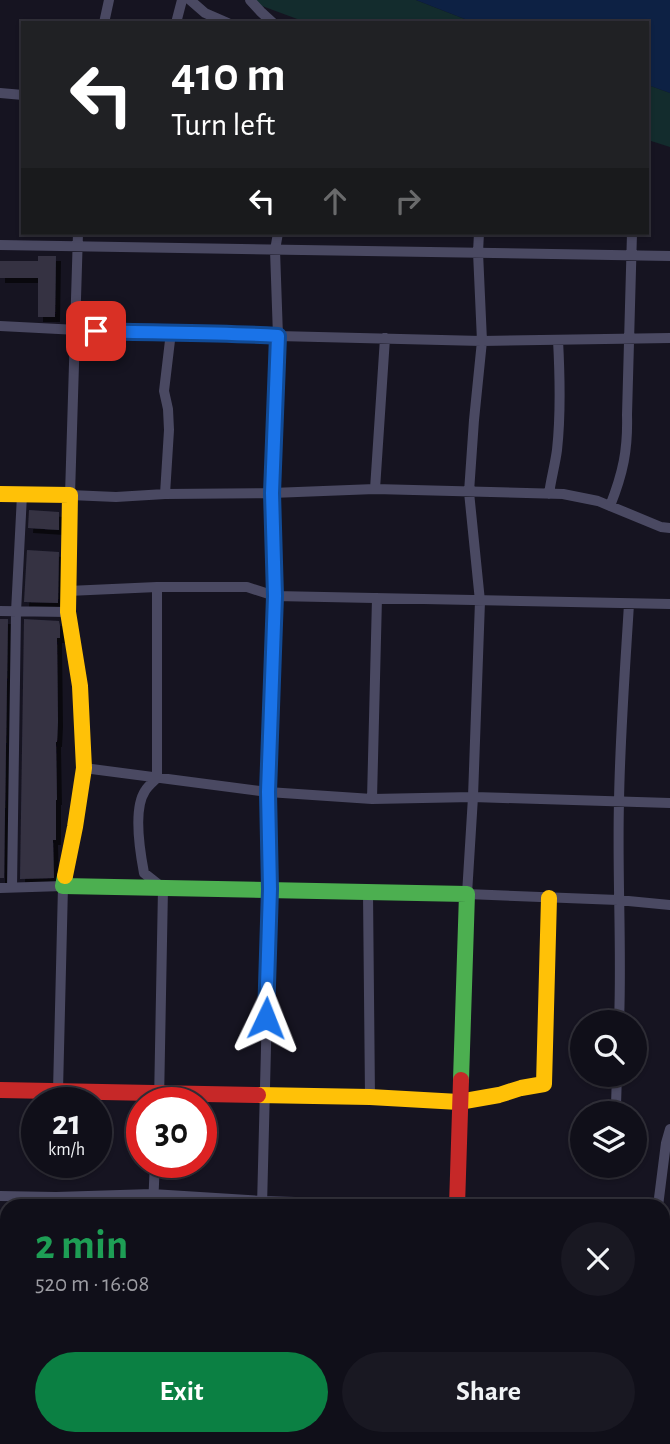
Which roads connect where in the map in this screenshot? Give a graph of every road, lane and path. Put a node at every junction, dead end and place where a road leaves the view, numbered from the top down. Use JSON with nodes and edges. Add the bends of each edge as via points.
{"nodes":[{"id":1,"x":109,"y":0,"type":"edge"},
{"id":2,"x":182,"y":0,"type":"edge"},
{"id":3,"x":190,"y":0,"type":"edge"},
{"id":4,"x":250,"y":0,"type":"edge"},
{"id":5,"x":104,"y":21,"type":"edge"},
{"id":6,"x":177,"y":21,"type":"edge"},
{"id":7,"x":223,"y":21,"type":"edge"},
{"id":8,"x":271,"y":21,"type":"edge"},
{"id":9,"x":0,"y":93,"type":"edge"},
{"id":10,"x":21,"y":95,"type":"edge"},
{"id":11,"x":78,"y":235,"type":"edge"},
{"id":12,"x":174,"y":235,"type":"edge"},
{"id":13,"x":278,"y":235,"type":"edge"},
{"id":14,"x":479,"y":235,"type":"edge"},
{"id":15,"x":632,"y":235,"type":"edge"},
{"id":16,"x":0,"y":245,"type":"edge"},
{"id":17,"x":77,"y":246,"type":"junction"},
{"id":18,"x":173,"y":247,"type":"junction"},
{"id":19,"x":275,"y":250,"type":"junction"},
{"id":20,"x":478,"y":252,"type":"junction"},
{"id":21,"x":631,"y":255,"type":"junction"},
{"id":22,"x":670,"y":256,"type":"edge"},
{"id":23,"x":0,"y":326,"type":"edge"},
{"id":24,"x":76,"y":330,"type":"junction"},
{"id":25,"x":171,"y":332,"type":"junction"},
{"id":26,"x":278,"y":336,"type":"junction"},
{"id":27,"x":385,"y":338,"type":"junction"},
{"id":28,"x":670,"y":338,"type":"edge"},
{"id":29,"x":628,"y":339,"type":"junction"},
{"id":30,"x":558,"y":340,"type":"junction"},
{"id":31,"x":482,"y":341,"type":"junction"},
{"id":32,"x":375,"y":489,"type":"junction"},
{"id":33,"x":469,"y":492,"type":"junction"},
{"id":34,"x":272,"y":493,"type":"junction"},
{"id":35,"x":0,"y":494,"type":"edge"},
{"id":36,"x":165,"y":494,"type":"junction"},
{"id":37,"x":549,"y":494,"type":"junction"},
{"id":38,"x":22,"y":495,"type":"junction"},
{"id":39,"x":70,"y":495,"type":"junction"},
{"id":40,"x":610,"y":506,"type":"junction"},
{"id":41,"x":670,"y":528,"type":"edge"},
{"id":42,"x":157,"y":587,"type":"junction"},
{"id":43,"x":68,"y":591,"type":"junction"},
{"id":44,"x":275,"y":596,"type":"junction"},
{"id":45,"x":377,"y":598,"type":"junction"},
{"id":46,"x":480,"y":601,"type":"junction"},
{"id":47,"x":628,"y":604,"type":"junction"},
{"id":48,"x":670,"y":604,"type":"edge"},
{"id":49,"x":0,"y":611,"type":"edge"},
{"id":50,"x":16,"y":611,"type":"junction"},
{"id":51,"x":68,"y":612,"type":"junction"},
{"id":52,"x":84,"y":768,"type":"junction"},
{"id":53,"x":157,"y":778,"type":"junction"},
{"id":54,"x":268,"y":792,"type":"junction"},
{"id":55,"x":473,"y":797,"type":"junction"},
{"id":56,"x":372,"y":799,"type":"junction"},
{"id":57,"x":619,"y":801,"type":"junction"},
{"id":58,"x":670,"y":803,"type":"edge"},
{"id":59,"x":63,"y":886,"type":"junction"},
{"id":60,"x":6,"y":888,"type":"edge"},
{"id":61,"x":163,"y":888,"type":"junction"},
{"id":62,"x":270,"y":889,"type":"junction"},
{"id":63,"x":368,"y":893,"type":"junction"},
{"id":64,"x":467,"y":894,"type":"junction"},
{"id":65,"x":549,"y":898,"type":"junction"},
{"id":66,"x":618,"y":900,"type":"junction"},
{"id":67,"x":670,"y":905,"type":"edge"},
{"id":68,"x":619,"y":1010,"type":"edge"},
{"id":69,"x":58,"y":1087,"type":"edge"},
{"id":70,"x":160,"y":1087,"type":"edge"},
{"id":71,"x":0,"y":1090,"type":"edge"},
{"id":72,"x":21,"y":1090,"type":"edge"},
{"id":73,"x":264,"y":1096,"type":"junction"},
{"id":74,"x":217,"y":1097,"type":"edge"},
{"id":75,"x":370,"y":1097,"type":"junction"},
{"id":76,"x":459,"y":1102,"type":"junction"},
{"id":77,"x":670,"y":1129,"type":"edge"},
{"id":78,"x":154,"y":1178,"type":"edge"},
{"id":79,"x":0,"y":1196,"type":"edge"},
{"id":80,"x":28,"y":1199,"type":"edge"},
{"id":81,"x":152,"y":1199,"type":"edge"},
{"id":82,"x":262,"y":1199,"type":"edge"},
{"id":83,"x":457,"y":1199,"type":"edge"},
{"id":84,"x":659,"y":1199,"type":"edge"}],
"edges":[{"from":1,"to":5,"type":"street"},
{"from":2,"to":6,"type":"street"},
{"from":3,"to":7,"type":"street"},
{"from":4,"to":8,"type":"street"},
{"from":9,"to":10,"type":"street"},
{"from":11,"to":17,"type":"street"},
{"from":12,"to":18,"type":"street"},
{"from":13,"to":19,"type":"street"},
{"from":14,"to":20,"type":"street"},
{"from":15,"to":21,"type":"street"},
{"from":16,"to":17,"type":"street"},
{"from":17,"to":18,"type":"street"},
{"from":17,"to":24,"type":"street"},
{"from":18,"to":19,"type":"street"},
{"from":19,"to":20,"type":"street"},
{"from":19,"to":26,"type":"street"},
{"from":20,"to":21,"type":"street"},
{"from":20,"to":31,"type":"street"},
{"from":21,"to":22,"type":"street"},
{"from":21,"to":29,"type":"street"},
{"from":23,"to":24,"type":"street"},
{"from":24,"to":25,"type":"street"},
{"from":24,"to":39,"type":"street"},
{"from":25,"to":26,"type":"street"},
{"from":25,"to":36,"type":"street","via":[[164,391],[169,430]]},
{"from":26,"to":27,"type":"street"},
{"from":26,"to":34,"type":"street"},
{"from":27,"to":31,"type":"street"},
{"from":27,"to":32,"type":"street"},
{"from":28,"to":29,"type":"street"},
{"from":29,"to":30,"type":"street"},
{"from":29,"to":40,"type":"street","via":[[628,441]]},
{"from":30,"to":31,"type":"street"},
{"from":30,"to":37,"type":"street","via":[[559,425]]},
{"from":31,"to":33,"type":"street"},
{"from":32,"to":33,"type":"street"},
{"from":32,"to":34,"type":"street"},
{"from":33,"to":37,"type":"street"},
{"from":33,"to":46,"type":"street"},
{"from":34,"to":36,"type":"street"},
{"from":34,"to":44,"type":"street"},
{"from":35,"to":38,"type":"street"},
{"from":36,"to":39,"type":"street"},
{"from":37,"to":40,"type":"street"},
{"from":38,"to":39,"type":"street"},
{"from":38,"to":50,"type":"street"},
{"from":39,"to":43,"type":"street"},
{"from":40,"to":41,"type":"street"},
{"from":42,"to":43,"type":"street"},
{"from":42,"to":44,"type":"street","via":[[247,587]]},
{"from":42,"to":53,"type":"street"},
{"from":43,"to":51,"type":"street"},
{"from":44,"to":45,"type":"street"},
{"from":44,"to":54,"type":"street"},
{"from":45,"to":46,"type":"street"},
{"from":45,"to":56,"type":"street"},
{"from":46,"to":47,"type":"street"},
{"from":46,"to":55,"type":"street"},
{"from":47,"to":48,"type":"street"},
{"from":47,"to":57,"type":"street"},
{"from":49,"to":50,"type":"street"},
{"from":50,"to":51,"type":"street"},
{"from":50,"to":60,"type":"street"},
{"from":51,"to":52,"type":"street","via":[[80,686]]},
{"from":52,"to":53,"type":"street"},
{"from":52,"to":59,"type":"street"},
{"from":53,"to":54,"type":"street"},
{"from":53,"to":61,"type":"street","via":[[144,792],[139,813],[141,856],[144,873]]},
{"from":54,"to":56,"type":"street"},
{"from":54,"to":62,"type":"street"},
{"from":55,"to":56,"type":"street"},
{"from":55,"to":57,"type":"street"},
{"from":55,"to":64,"type":"street"},
{"from":57,"to":58,"type":"street"},
{"from":57,"to":66,"type":"street"},
{"from":59,"to":60,"type":"street"},
{"from":59,"to":61,"type":"street"},
{"from":59,"to":69,"type":"street"},
{"from":61,"to":62,"type":"street"},
{"from":61,"to":70,"type":"street"},
{"from":62,"to":63,"type":"street"},
{"from":62,"to":73,"type":"street"},
{"from":63,"to":64,"type":"street"},
{"from":63,"to":75,"type":"street"},
{"from":64,"to":65,"type":"street"},
{"from":64,"to":76,"type":"street"},
{"from":65,"to":66,"type":"street"},
{"from":65,"to":76,"type":"street","via":[[544,1084]]},
{"from":66,"to":67,"type":"street"},
{"from":66,"to":68,"type":"street"},
{"from":71,"to":72,"type":"street"},
{"from":73,"to":74,"type":"street"},
{"from":73,"to":75,"type":"street"},
{"from":73,"to":82,"type":"street"},
{"from":75,"to":76,"type":"street"},
{"from":76,"to":83,"type":"street"},
{"from":77,"to":84,"type":"street"},
{"from":78,"to":81,"type":"street"},
{"from":79,"to":80,"type":"street"}]}
